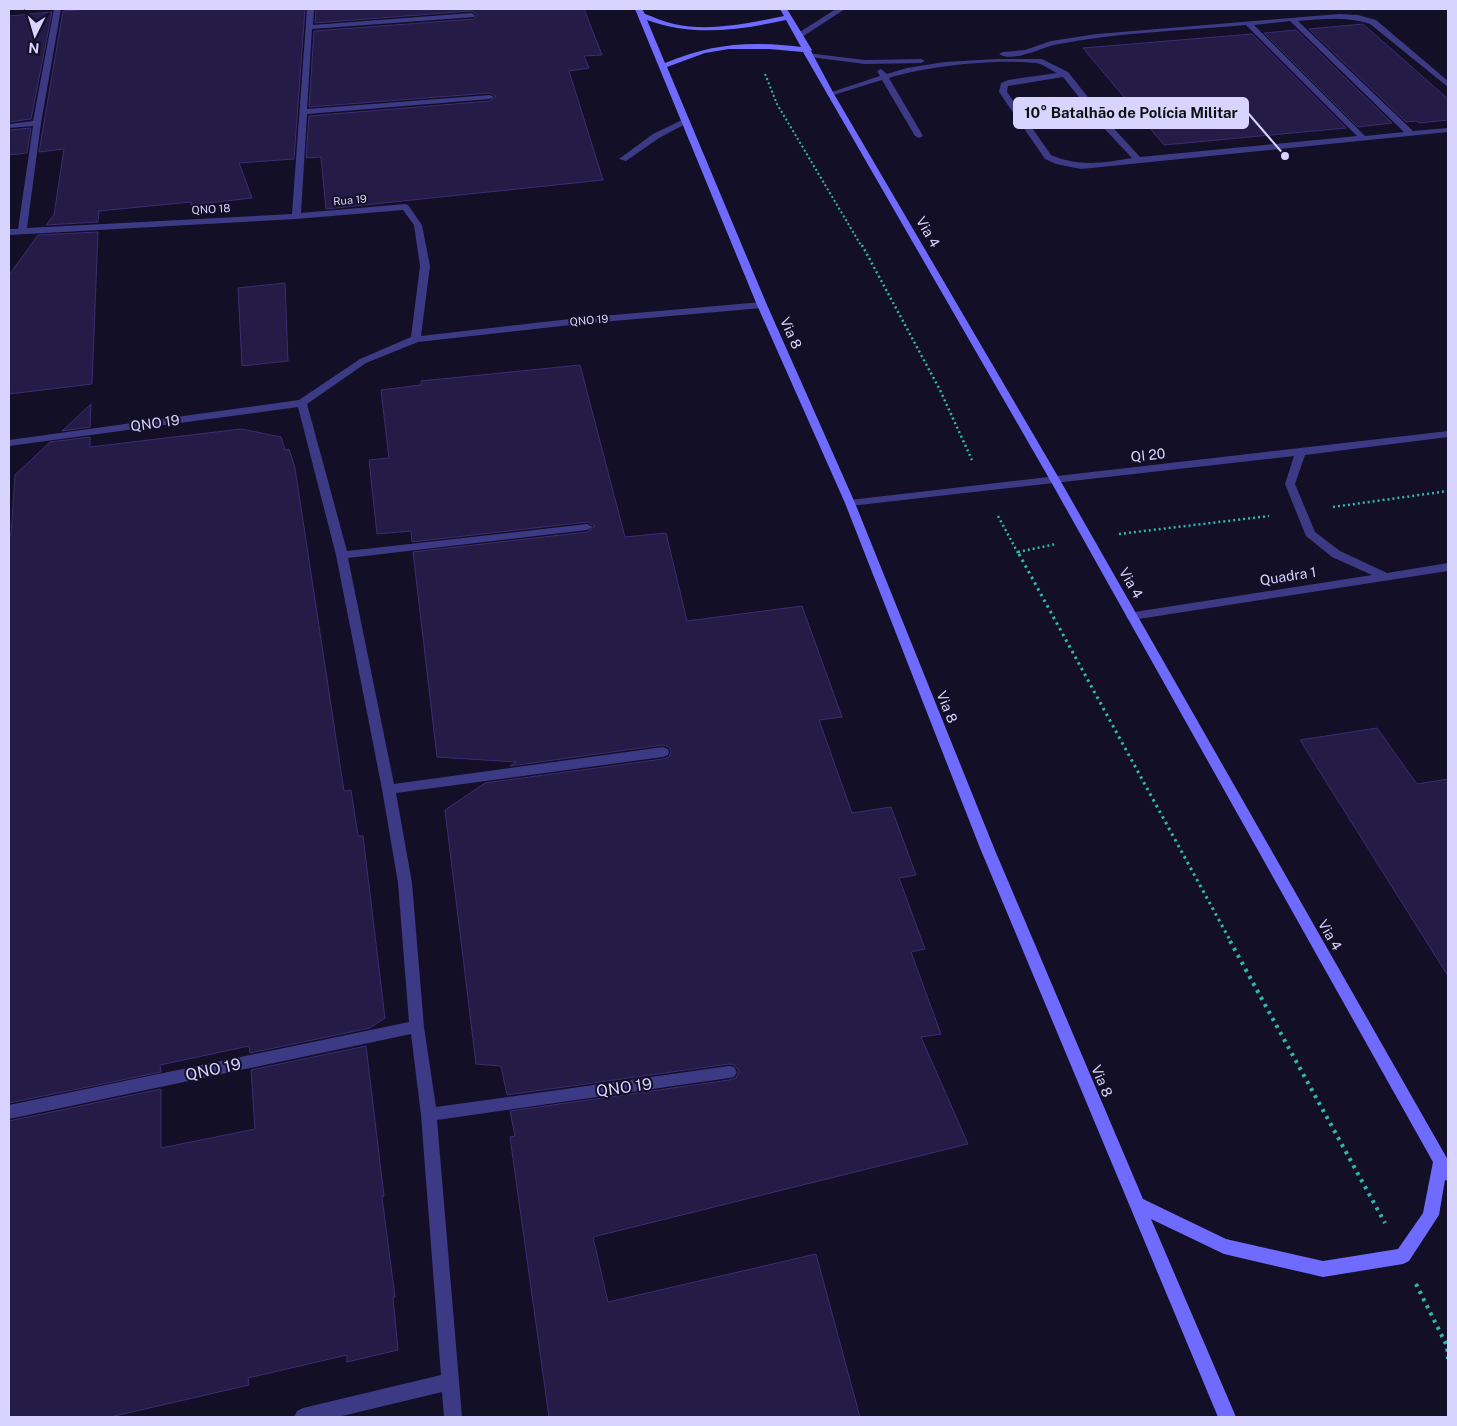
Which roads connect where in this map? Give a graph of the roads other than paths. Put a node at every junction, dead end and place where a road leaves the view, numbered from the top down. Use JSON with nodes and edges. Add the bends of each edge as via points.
{"nodes":[{"id":1,"x":57,"y":9,"type":"edge"},
{"id":2,"x":310,"y":9,"type":"edge"},
{"id":3,"x":841,"y":9,"type":"edge"},
{"id":4,"x":640,"y":12,"type":"edge"},
{"id":5,"x":786,"y":13,"type":"edge"},
{"id":6,"x":471,"y":15,"type":"dead end"},
{"id":7,"x":1292,"y":19,"type":"junction"},
{"id":8,"x":1248,"y":23,"type":"junction"},
{"id":9,"x":309,"y":27,"type":"junction"},
{"id":10,"x":799,"y":35,"type":"junction"},
{"id":11,"x":809,"y":53,"type":"junction"},
{"id":12,"x":876,"y":62,"type":"junction"},
{"id":13,"x":664,"y":66,"type":"junction"},
{"id":14,"x":1065,"y":74,"type":"junction"},
{"id":15,"x":884,"y":77,"type":"junction"},
{"id":16,"x":1448,"y":86,"type":"edge"},
{"id":17,"x":830,"y":94,"type":"junction"},
{"id":18,"x":490,"y":97,"type":"dead end"},
{"id":19,"x":303,"y":112,"type":"junction"},
{"id":20,"x":687,"y":121,"type":"junction"},
{"id":21,"x":38,"y":123,"type":"junction"},
{"id":22,"x":9,"y":126,"type":"edge"},
{"id":23,"x":1448,"y":130,"type":"edge"},
{"id":24,"x":1410,"y":133,"type":"junction"},
{"id":25,"x":919,"y":136,"type":"dead end"},
{"id":26,"x":1364,"y":138,"type":"junction"},
{"id":27,"x":623,"y":159,"type":"dead end"},
{"id":28,"x":1138,"y":160,"type":"junction"},
{"id":29,"x":296,"y":216,"type":"junction"},
{"id":30,"x":22,"y":231,"type":"junction"},
{"id":31,"x":9,"y":232,"type":"edge"},
{"id":32,"x":762,"y":306,"type":"junction"},
{"id":33,"x":416,"y":339,"type":"junction"},
{"id":34,"x":302,"y":403,"type":"junction"},
{"id":35,"x":1448,"y":434,"type":"edge"},
{"id":36,"x":9,"y":444,"type":"edge"},
{"id":37,"x":1301,"y":452,"type":"junction"},
{"id":38,"x":1055,"y":480,"type":"junction"},
{"id":39,"x":850,"y":503,"type":"junction"},
{"id":40,"x":587,"y":527,"type":"dead end"},
{"id":41,"x":342,"y":555,"type":"junction"},
{"id":42,"x":1448,"y":567,"type":"edge"},
{"id":43,"x":1384,"y":576,"type":"junction"},
{"id":44,"x":1132,"y":616,"type":"junction"},
{"id":45,"x":663,"y":752,"type":"dead end"},
{"id":46,"x":389,"y":789,"type":"junction"},
{"id":47,"x":417,"y":1027,"type":"junction"},
{"id":48,"x":729,"y":1072,"type":"dead end"},
{"id":49,"x":9,"y":1112,"type":"edge"},
{"id":50,"x":429,"y":1115,"type":"junction"},
{"id":51,"x":1445,"y":1168,"type":"edge"},
{"id":52,"x":1138,"y":1204,"type":"junction"},
{"id":53,"x":451,"y":1381,"type":"junction"},
{"id":54,"x":303,"y":1417,"type":"edge"},
{"id":55,"x":453,"y":1417,"type":"edge"},
{"id":56,"x":1227,"y":1417,"type":"edge"}],
"edges":[{"from":1,"to":21,"type":"street"},
{"from":2,"to":9,"type":"street"},
{"from":3,"to":10,"type":"street"},
{"from":4,"to":5,"type":"main road","via":[[666,24],[686,28],[750,26]]},
{"from":4,"to":13,"type":"main road","name":"Via 8"},
{"from":5,"to":10,"type":"main road","name":"Via 4"},
{"from":6,"to":9,"type":"street"},
{"from":7,"to":8,"type":"street"},
{"from":7,"to":16,"type":"street","via":[[1339,16],[1374,22]]},
{"from":7,"to":24,"type":"street"},
{"from":8,"to":12,"type":"street","via":[[1097,36],[1007,54]]},
{"from":8,"to":26,"type":"street"},
{"from":9,"to":19,"type":"street"},
{"from":10,"to":11,"type":"main road","name":"Via 4"},
{"from":11,"to":12,"type":"street"},
{"from":11,"to":13,"type":"main road","via":[[755,47],[707,51]]},
{"from":11,"to":17,"type":"main road","name":"Via 4"},
{"from":12,"to":15,"type":"street"},
{"from":13,"to":20,"type":"main road","name":"Via 8"},
{"from":14,"to":15,"type":"street","via":[[1040,62],[996,61],[945,64]]},
{"from":14,"to":28,"type":"street"},
{"from":14,"to":28,"type":"street","via":[[1004,85],[1003,92],[1048,157],[1071,166],[1092,167]]},
{"from":15,"to":17,"type":"street"},
{"from":15,"to":25,"type":"street"},
{"from":17,"to":38,"type":"main road","name":"Via 4"},
{"from":18,"to":19,"type":"street"},
{"from":19,"to":29,"type":"street"},
{"from":20,"to":27,"type":"street","via":[[656,136]]},
{"from":20,"to":32,"type":"main road","name":"Via 8"},
{"from":21,"to":22,"type":"street"},
{"from":21,"to":30,"type":"street"},
{"from":23,"to":24,"type":"street"},
{"from":24,"to":26,"type":"street"},
{"from":26,"to":28,"type":"street"},
{"from":29,"to":30,"type":"street","name":"QNO 18"},
{"from":29,"to":33,"type":"street","name":"Rua 19","via":[[405,207],[418,225],[425,266]]},
{"from":30,"to":31,"type":"street","name":"QNO 18"},
{"from":32,"to":33,"type":"street","name":"QNO 19"},
{"from":32,"to":39,"type":"main road","name":"Via 8"},
{"from":33,"to":34,"type":"street","name":"QNO 19","via":[[363,361]]},
{"from":34,"to":36,"type":"street","name":"QNO 19"},
{"from":34,"to":41,"type":"street"},
{"from":35,"to":37,"type":"street","name":"QI 20"},
{"from":37,"to":38,"type":"street","name":"QI 20"},
{"from":37,"to":43,"type":"street","via":[[1290,484],[1310,534],[1336,554]]},
{"from":38,"to":39,"type":"street","name":"QI 20"},
{"from":38,"to":44,"type":"main road","name":"Via 4"},
{"from":39,"to":52,"type":"main road","name":"Via 8","via":[[987,848]]},
{"from":40,"to":41,"type":"street"},
{"from":41,"to":46,"type":"street"},
{"from":42,"to":43,"type":"street","name":"Quadra 1"},
{"from":43,"to":44,"type":"street","name":"Quadra 1"},
{"from":44,"to":51,"type":"main road","name":"Via 4"},
{"from":45,"to":46,"type":"street"},
{"from":46,"to":47,"type":"street","via":[[404,883]]},
{"from":47,"to":49,"type":"street","name":"QNO 19"},
{"from":47,"to":50,"type":"street"},
{"from":48,"to":50,"type":"street","name":"QNO 19"},
{"from":50,"to":53,"type":"street"},
{"from":51,"to":52,"type":"main road","via":[[1431,1215],[1403,1256],[1324,1269],[1224,1246]]},
{"from":52,"to":56,"type":"main road","name":"Via 8"},
{"from":53,"to":54,"type":"street"},
{"from":53,"to":55,"type":"street"}]}
